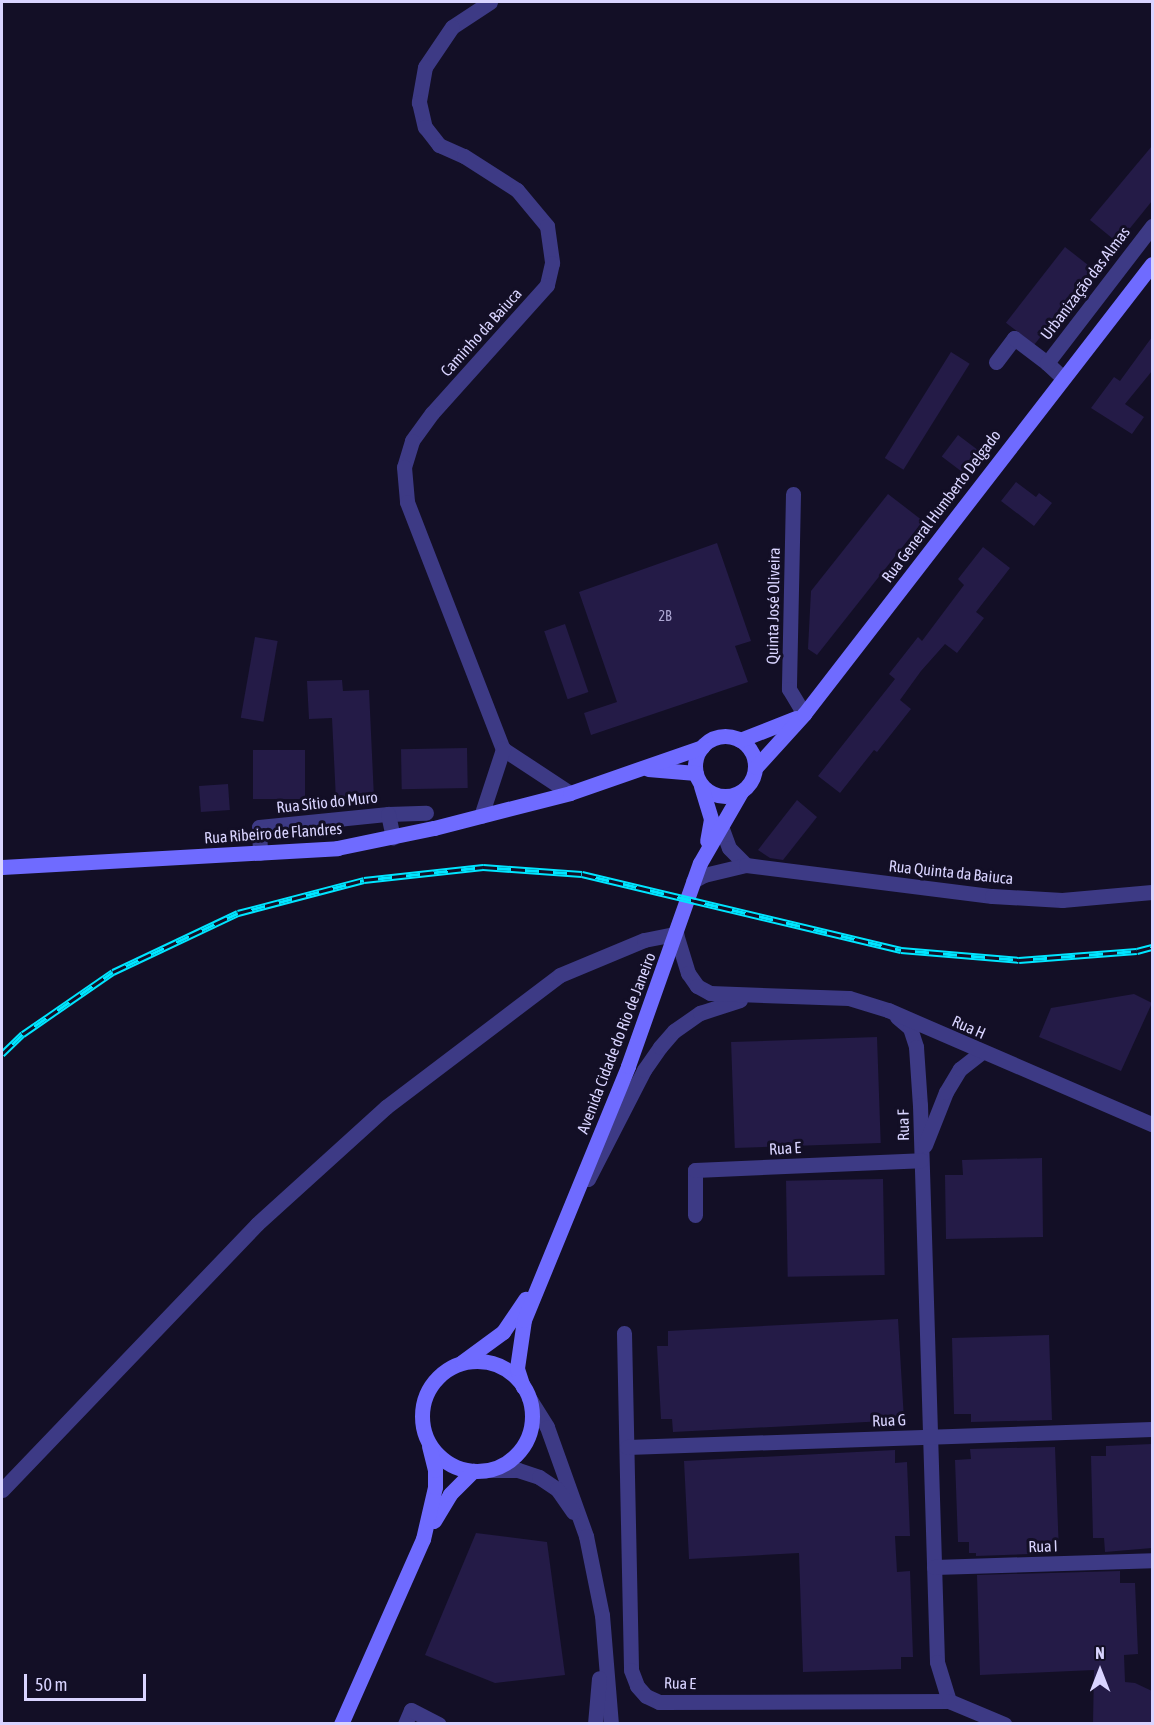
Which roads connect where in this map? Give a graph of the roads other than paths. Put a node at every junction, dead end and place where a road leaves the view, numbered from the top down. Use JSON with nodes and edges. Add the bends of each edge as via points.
{"nodes":[{"id":1,"x":490,"y":2,"type":"edge"},
{"id":2,"x":1152,"y":226,"type":"edge"},
{"id":3,"x":1152,"y":264,"type":"edge"},
{"id":4,"x":996,"y":362,"type":"dead end"},
{"id":5,"x":1047,"y":363,"type":"junction"},
{"id":6,"x":1062,"y":377,"type":"junction"},
{"id":7,"x":793,"y":494,"type":"dead end"},
{"id":8,"x":804,"y":714,"type":"junction"},
{"id":9,"x":740,"y":740,"type":"junction"},
{"id":10,"x":702,"y":747,"type":"junction"},
{"id":11,"x":503,"y":749,"type":"junction"},
{"id":12,"x":756,"y":767,"type":"junction"},
{"id":13,"x":645,"y":768,"type":"junction"},
{"id":14,"x":698,"y":777,"type":"junction"},
{"id":15,"x":741,"y":792,"type":"junction"},
{"id":16,"x":570,"y":793,"type":"junction"},
{"id":17,"x":426,"y":813,"type":"dead end"},
{"id":18,"x":388,"y":814,"type":"junction"},
{"id":19,"x":481,"y":816,"type":"junction"},
{"id":20,"x":721,"y":826,"type":"junction"},
{"id":21,"x":393,"y":837,"type":"junction"},
{"id":22,"x":260,"y":853,"type":"junction"},
{"id":23,"x":705,"y":853,"type":"junction"},
{"id":24,"x":746,"y":865,"type":"junction"},
{"id":25,"x":2,"y":867,"type":"edge"},
{"id":26,"x":693,"y":881,"type":"junction"},
{"id":27,"x":1152,"y":892,"type":"edge"},
{"id":28,"x":676,"y":934,"type":"junction"},
{"id":29,"x":764,"y":996,"type":"junction"},
{"id":30,"x":888,"y":1010,"type":"junction"},
{"id":31,"x":982,"y":1052,"type":"junction"},
{"id":32,"x":1152,"y":1124,"type":"edge"},
{"id":33,"x":921,"y":1160,"type":"junction"},
{"id":34,"x":694,"y":1215,"type":"dead end"},
{"id":35,"x":555,"y":1244,"type":"junction"},
{"id":36,"x":624,"y":1334,"type":"dead end"},
{"id":37,"x":457,"y":1365,"type":"junction"},
{"id":38,"x":526,"y":1393,"type":"junction"},
{"id":39,"x":1152,"y":1429,"type":"edge"},
{"id":40,"x":929,"y":1437,"type":"junction"},
{"id":41,"x":427,"y":1441,"type":"junction"},
{"id":42,"x":627,"y":1447,"type":"junction"},
{"id":43,"x":490,"y":1470,"type":"junction"},
{"id":44,"x":473,"y":1471,"type":"junction"},
{"id":45,"x":2,"y":1490,"type":"edge"},
{"id":46,"x":586,"y":1536,"type":"junction"},
{"id":47,"x":423,"y":1539,"type":"junction"},
{"id":48,"x":1152,"y":1560,"type":"edge"},
{"id":49,"x":934,"y":1567,"type":"junction"},
{"id":50,"x":602,"y":1615,"type":"junction"},
{"id":51,"x":949,"y":1701,"type":"junction"},
{"id":52,"x":408,"y":1717,"type":"edge"},
{"id":53,"x":341,"y":1724,"type":"edge"},
{"id":54,"x":439,"y":1724,"type":"edge"},
{"id":55,"x":595,"y":1724,"type":"edge"},
{"id":56,"x":611,"y":1724,"type":"edge"},
{"id":57,"x":1004,"y":1724,"type":"edge"}],
"edges":[{"from":1,"to":11,"type":"street","name":"Caminho da Baiuca","via":[[452,27],[424,67],[419,102],[424,127],[440,145],[517,189],[547,226],[552,263],[547,285],[432,413],[412,441],[404,467],[407,502]]},
{"from":2,"to":5,"type":"street","name":"Urbanização das Almas"},
{"from":3,"to":6,"type":"main road","name":"Rua General Humberto Delgado"},
{"from":4,"to":5,"type":"street","name":"Urbanização das Almas","via":[[1014,338]]},
{"from":5,"to":6,"type":"street","name":"Urbanização das Almas"},
{"from":6,"to":8,"type":"main road","name":"Rua General Humberto Delgado"},
{"from":7,"to":8,"type":"street","name":"Quinta José Oliveira","via":[[789,689]]},
{"from":8,"to":9,"type":"main road","name":"Rua Ribeiro de Flandres"},
{"from":8,"to":12,"type":"main road","name":"Rua General Humberto Delgado"},
{"from":9,"to":10,"type":"main road","name":"Rua Ribeiro de Flandres","via":[[724,736]]},
{"from":9,"to":12,"type":"main road","via":[[752,752]]},
{"from":10,"to":13,"type":"main road","name":"Rua Ribeiro de Flandres"},
{"from":10,"to":14,"type":"main road","via":[[697,755]]},
{"from":11,"to":16,"type":"street"},
{"from":11,"to":19,"type":"street"},
{"from":12,"to":15,"type":"main road"},
{"from":13,"to":14,"type":"main road","name":"Rua Ribeiro de Flandres"},
{"from":13,"to":16,"type":"main road","name":"Rua Ribeiro de Flandres"},
{"from":14,"to":15,"type":"main road","name":"Rua Ribeiro de Flandres","via":[[705,789],[722,796]]},
{"from":14,"to":23,"type":"main road","via":[[711,819]]},
{"from":15,"to":20,"type":"main road"},
{"from":16,"to":19,"type":"main road","name":"Rua Ribeiro de Flandres"},
{"from":17,"to":18,"type":"street","name":"Rua Sítio do Muro"},
{"from":18,"to":21,"type":"street","name":"Rua Sítio do Muro"},
{"from":18,"to":22,"type":"street","name":"Rua Sítio do Muro","via":[[259,827]]},
{"from":19,"to":21,"type":"main road","name":"Rua Ribeiro de Flandres"},
{"from":20,"to":23,"type":"main road"},
{"from":20,"to":24,"type":"street","via":[[729,848]]},
{"from":21,"to":22,"type":"main road","name":"Rua Ribeiro de Flandres","via":[[337,848]]},
{"from":22,"to":25,"type":"main road","name":"Rua Ribeiro de Flandres"},
{"from":23,"to":26,"type":"main road","name":"Avenida Cidade do Rio de Janeiro"},
{"from":24,"to":26,"type":"street","name":"Rua Quinta da Baiuca"},
{"from":24,"to":27,"type":"street","name":"Rua Quinta da Baiuca","via":[[992,896],[1062,900]]},
{"from":26,"to":28,"type":"main road","name":"Avenida Cidade do Rio de Janeiro"},
{"from":28,"to":29,"type":"street","name":"Rua H","via":[[688,973],[698,986],[710,993]]},
{"from":28,"to":35,"type":"main road","name":"Avenida Cidade do Rio de Janeiro","via":[[628,1066]]},
{"from":28,"to":45,"type":"street","via":[[644,940],[560,975],[386,1107],[257,1224]]},
{"from":29,"to":30,"type":"street","name":"Rua H","via":[[849,998]]},
{"from":29,"to":35,"type":"street","name":"Rua H","via":[[729,1002],[700,1013],[674,1031],[660,1047],[644,1070]]},
{"from":30,"to":31,"type":"street","name":"Rua H"},
{"from":30,"to":33,"type":"street","name":"Rua F","via":[[910,1028],[916,1047]]},
{"from":31,"to":32,"type":"street","name":"Rua H"},
{"from":31,"to":33,"type":"street","name":"Rua F","via":[[960,1069],[946,1092]]},
{"from":33,"to":34,"type":"street","name":"Rua E","via":[[694,1170]]},
{"from":33,"to":40,"type":"street"},
{"from":35,"to":37,"type":"main road","name":"Avenida Cidade do Rio de Janeiro","via":[[503,1332]]},
{"from":35,"to":38,"type":"main road","name":"Avenida Cidade do Rio de Janeiro","via":[[518,1344],[517,1368]]},
{"from":36,"to":42,"type":"street","name":"Rua E"},
{"from":37,"to":38,"type":"main road","via":[[476,1361],[494,1364],[511,1373]]},
{"from":37,"to":41,"type":"main road","via":[[441,1374],[422,1405]]},
{"from":38,"to":43,"type":"main road","via":[[530,1425],[520,1450]]},
{"from":38,"to":46,"type":"street","via":[[547,1427]]},
{"from":39,"to":40,"type":"street","name":"Rua G"},
{"from":40,"to":42,"type":"street","name":"Rua G"},
{"from":40,"to":49,"type":"street"},
{"from":41,"to":44,"type":"main road","via":[[454,1466]]},
{"from":41,"to":47,"type":"main road","via":[[435,1487]]},
{"from":42,"to":51,"type":"street","name":"Rua E","via":[[631,1670],[646,1696],[659,1702]]},
{"from":43,"to":44,"type":"main road"},
{"from":43,"to":46,"type":"street","via":[[518,1470],[557,1489]]},
{"from":44,"to":47,"type":"main road","via":[[450,1494]]},
{"from":46,"to":50,"type":"street"},
{"from":47,"to":53,"type":"main road"},
{"from":48,"to":49,"type":"street","name":"Rua I"},
{"from":49,"to":51,"type":"street","via":[[937,1662]]},
{"from":50,"to":55,"type":"street"},
{"from":50,"to":56,"type":"street"},
{"from":51,"to":57,"type":"street","name":"Rua E"},
{"from":52,"to":54,"type":"street"}]}
